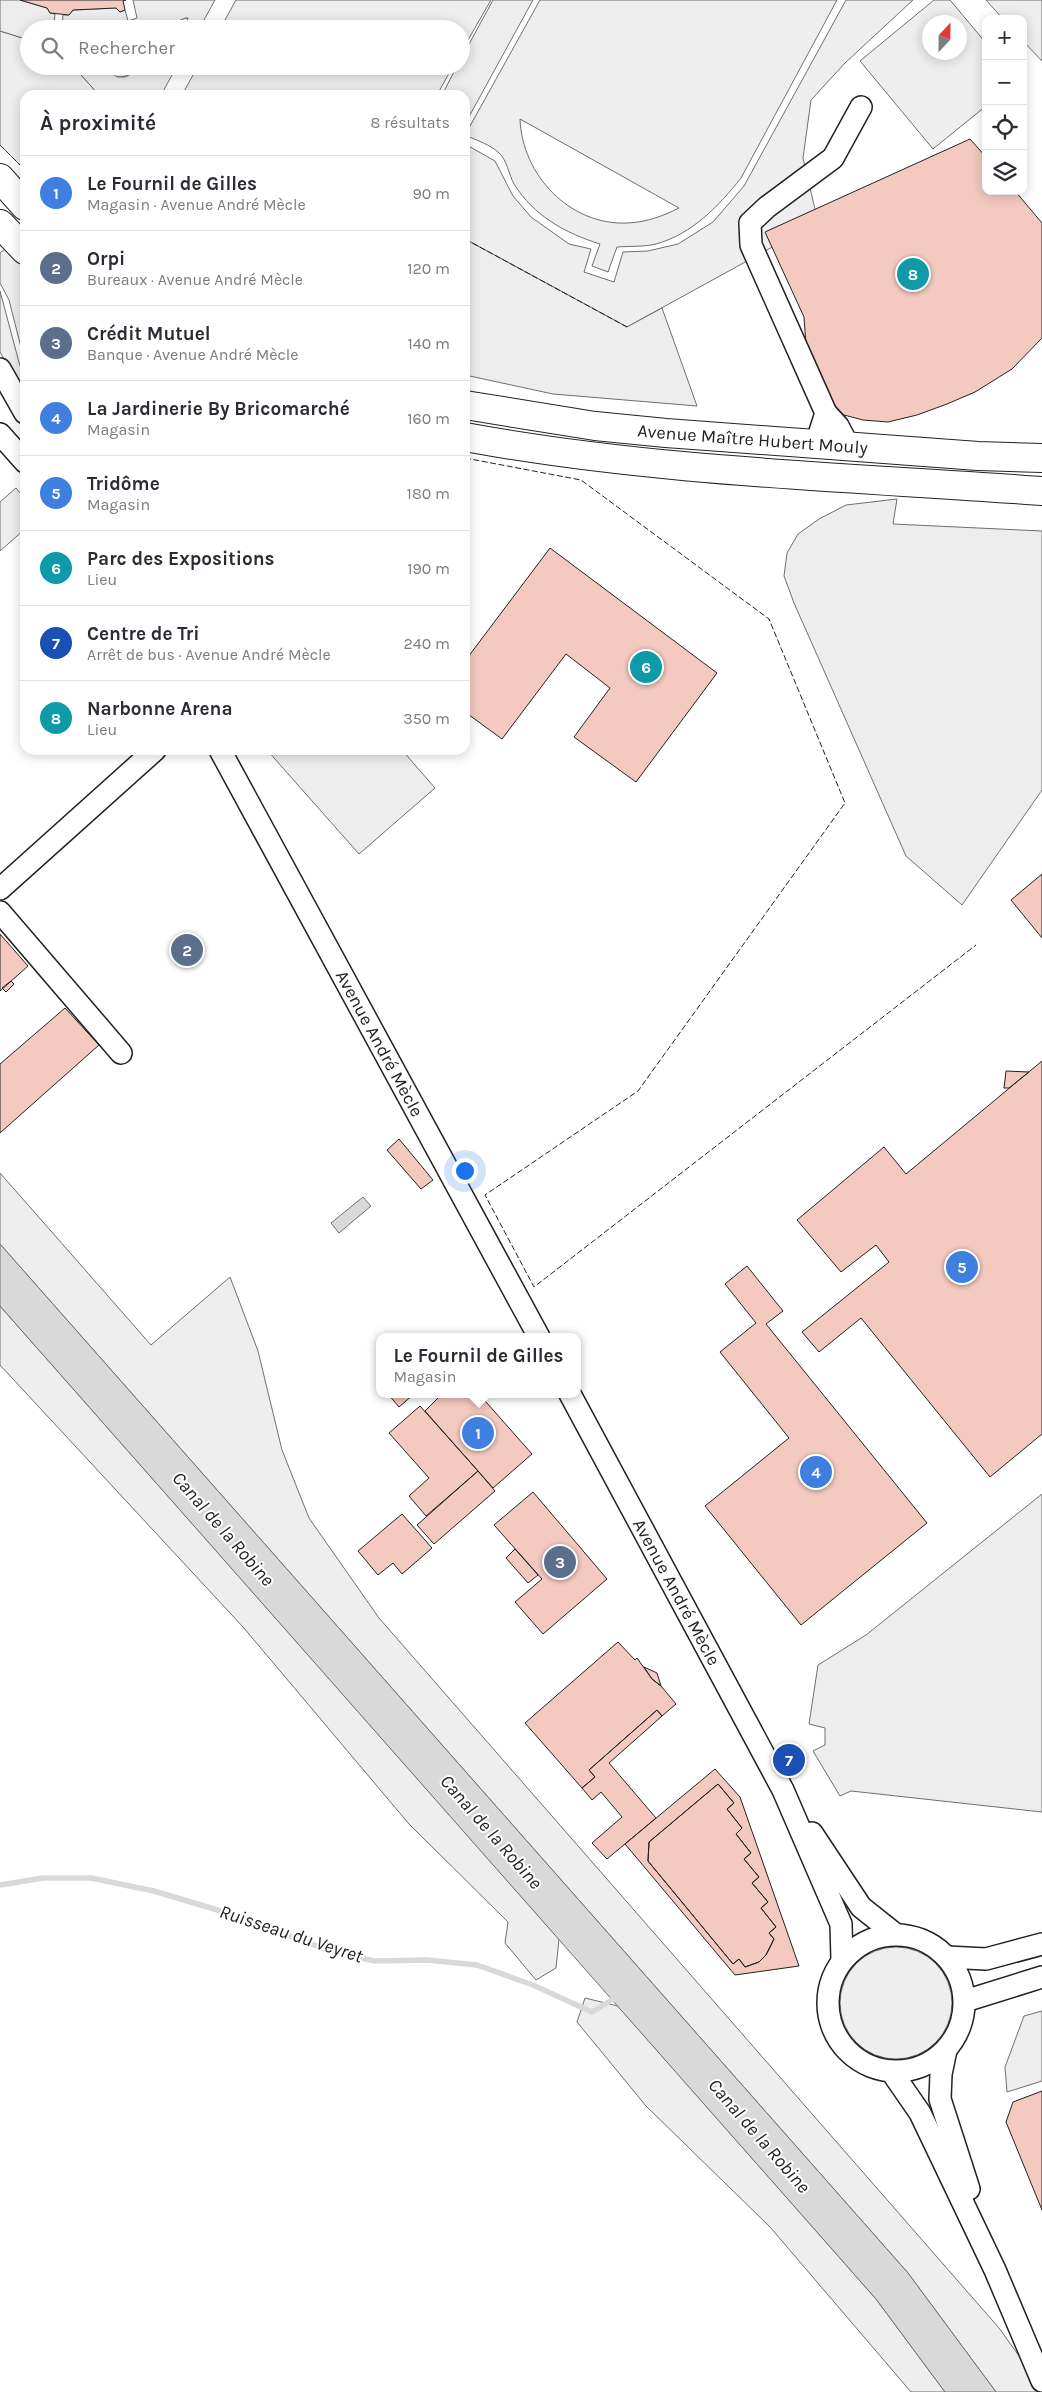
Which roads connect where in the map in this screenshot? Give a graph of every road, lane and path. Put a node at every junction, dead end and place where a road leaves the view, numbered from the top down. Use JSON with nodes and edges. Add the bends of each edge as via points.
{"nodes":[{"id":1,"x":861,"y":107,"type":"dead end"},
{"id":2,"x":0,"y":178,"type":"edge"},
{"id":3,"x":20,"y":200,"type":"edge"},
{"id":4,"x":0,"y":224,"type":"edge"},
{"id":5,"x":20,"y":245,"type":"edge"},
{"id":6,"x":0,"y":370,"type":"edge"},
{"id":7,"x":20,"y":404,"type":"edge"},
{"id":8,"x":470,"y":406,"type":"edge"},
{"id":9,"x":826,"y":413,"type":"junction"},
{"id":10,"x":0,"y":434,"type":"edge"},
{"id":11,"x":470,"y":439,"type":"edge"},
{"id":12,"x":816,"y":444,"type":"junction"},
{"id":13,"x":848,"y":445,"type":"junction"},
{"id":14,"x":20,"y":456,"type":"edge"},
{"id":15,"x":1042,"y":458,"type":"edge"},
{"id":16,"x":1042,"y":491,"type":"edge"},
{"id":17,"x":149,"y":755,"type":"edge"},
{"id":18,"x":223,"y":755,"type":"edge"},
{"id":19,"x":0,"y":889,"type":"edge"},
{"id":20,"x":0,"y":912,"type":"edge"},
{"id":21,"x":121,"y":1053,"type":"dead end"},
{"id":22,"x":537,"y":1333,"type":"edge"},
{"id":23,"x":572,"y":1398,"type":"edge"},
{"id":24,"x":783,"y":1790,"type":"junction"},
{"id":25,"x":895,"y":1934,"type":"junction"},
{"id":26,"x":1042,"y":1944,"type":"edge"},
{"id":27,"x":947,"y":1957,"type":"junction"},
{"id":28,"x":842,"y":1960,"type":"junction"},
{"id":29,"x":1042,"y":1976,"type":"edge"},
{"id":30,"x":965,"y":2001,"type":"junction"},
{"id":31,"x":946,"y":2050,"type":"junction"},
{"id":32,"x":890,"y":2071,"type":"junction"},
{"id":33,"x":995,"y":2270,"type":"junction"},
{"id":34,"x":1042,"y":2382,"type":"edge"}],
"edges":[{"from":1,"to":9,"type":"street","via":[[834,158],[750,223],[751,245]]},
{"from":2,"to":3,"type":"main road"},
{"from":4,"to":5,"type":"main road"},
{"from":6,"to":7,"type":"street"},
{"from":8,"to":12,"type":"main road","name":"Avenue Maître Hubert Mouly","via":[[595,426]]},
{"from":9,"to":12,"type":"street"},
{"from":9,"to":13,"type":"street","via":[[838,426]]},
{"from":10,"to":14,"type":"street"},
{"from":11,"to":16,"type":"main road","name":"Avenue Maître Hubert Mouly","via":[[544,452],[729,470]]},
{"from":12,"to":13,"type":"main road","name":"Avenue Maître Hubert Mouly"},
{"from":13,"to":15,"type":"main road","name":"Avenue Maître Hubert Mouly"},
{"from":17,"to":19,"type":"street"},
{"from":18,"to":22,"type":"street","name":"Avenue André Mècle"},
{"from":20,"to":21,"type":"street"},
{"from":23,"to":24,"type":"street","name":"Avenue André Mècle"},
{"from":24,"to":25,"type":"street","name":"Avenue André Mècle","via":[[861,1907]]},
{"from":24,"to":28,"type":"street","name":"Avenue André Mècle","via":[[840,1924]]},
{"from":25,"to":27,"type":"street","via":[[932,1944]]},
{"from":25,"to":28,"type":"street","via":[[875,1937],[857,1946]]},
{"from":26,"to":27,"type":"street","via":[[986,1959]]},
{"from":27,"to":30,"type":"street","via":[[956,1970]]},
{"from":28,"to":32,"type":"street","via":[[832,1978],[828,1999],[832,2026],[852,2055],[870,2066]]},
{"from":29,"to":30,"type":"street"},
{"from":30,"to":31,"type":"street","via":[[963,2019]]},
{"from":31,"to":32,"type":"street","via":[[911,2070]]},
{"from":31,"to":33,"type":"street","via":[[940,2099]]},
{"from":32,"to":33,"type":"street","via":[[920,2112]]},
{"from":33,"to":34,"type":"street"}]}
